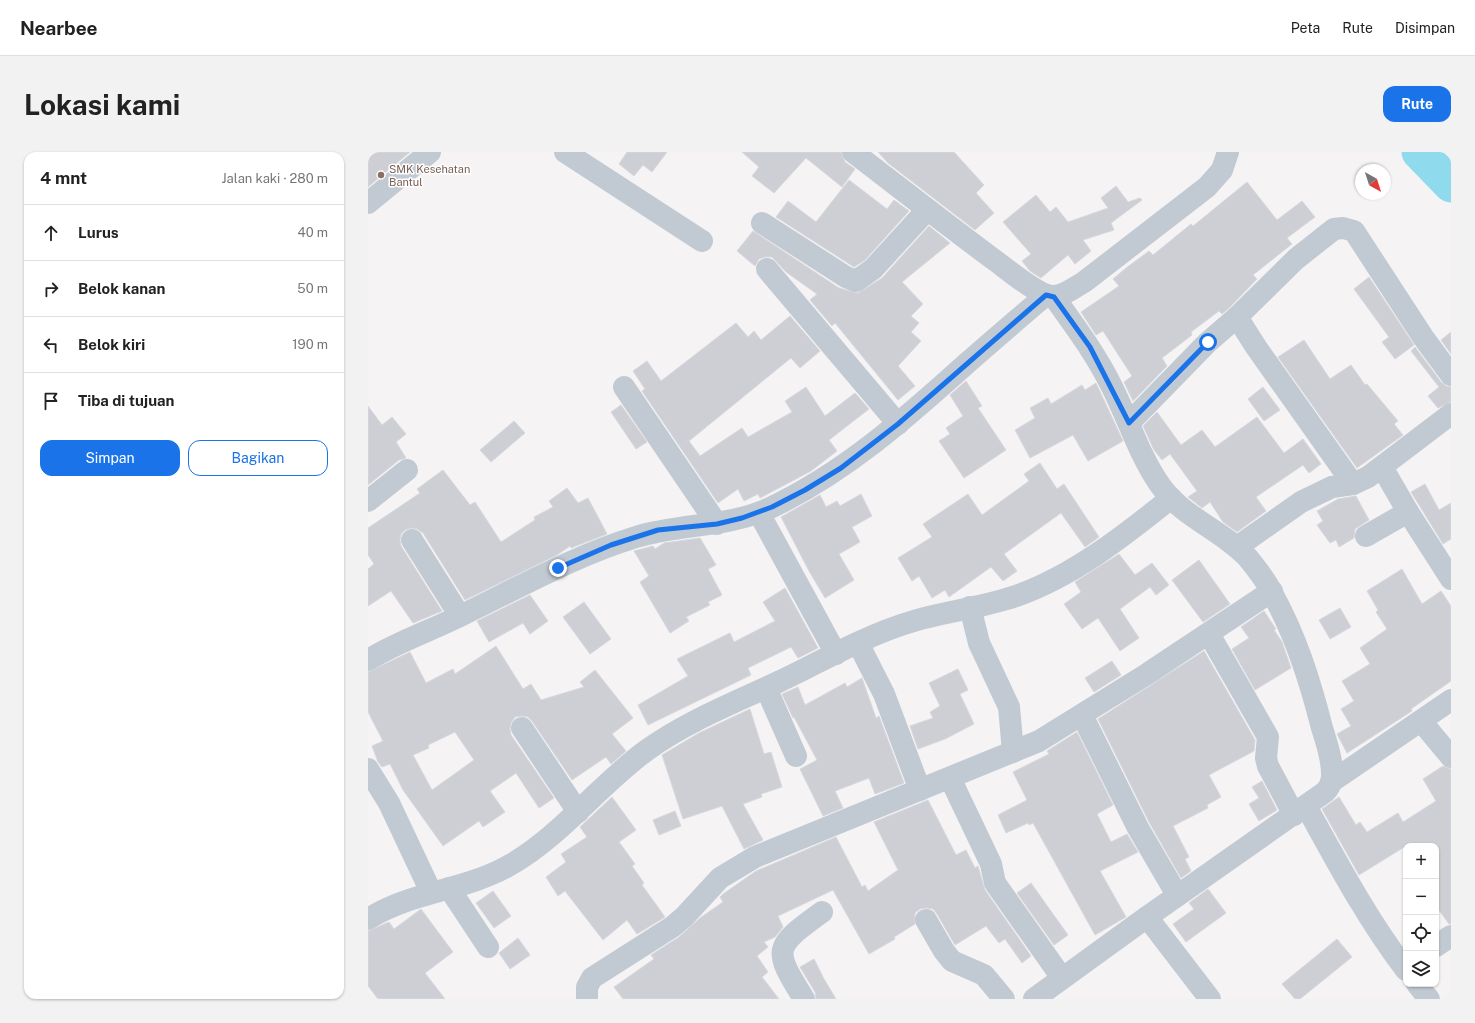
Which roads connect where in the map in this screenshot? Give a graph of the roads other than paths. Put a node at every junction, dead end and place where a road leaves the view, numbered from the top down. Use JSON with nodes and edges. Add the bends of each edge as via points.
{"nodes":[{"id":1,"x":430,"y":152,"type":"edge"},
{"id":2,"x":565,"y":152,"type":"edge"},
{"id":3,"x":853,"y":152,"type":"edge"},
{"id":4,"x":1228,"y":152,"type":"edge"},
{"id":5,"x":368,"y":203,"type":"edge"},
{"id":6,"x":927,"y":210,"type":"junction"},
{"id":7,"x":762,"y":223,"type":"dead end"},
{"id":8,"x":702,"y":241,"type":"dead end"},
{"id":9,"x":767,"y":269,"type":"dead end"},
{"id":10,"x":1050,"y":296,"type":"junction"},
{"id":11,"x":1237,"y":317,"type":"junction"},
{"id":12,"x":1451,"y":374,"type":"edge"},
{"id":13,"x":624,"y":387,"type":"dead end"},
{"id":14,"x":1451,"y":414,"type":"edge"},
{"id":15,"x":1129,"y":423,"type":"junction"},
{"id":16,"x":898,"y":424,"type":"junction"},
{"id":17,"x":1382,"y":467,"type":"junction"},
{"id":18,"x":407,"y":470,"type":"dead end"},
{"id":19,"x":1353,"y":484,"type":"junction"},
{"id":20,"x":1171,"y":498,"type":"junction"},
{"id":21,"x":368,"y":501,"type":"edge"},
{"id":22,"x":1408,"y":512,"type":"junction"},
{"id":23,"x":759,"y":513,"type":"junction"},
{"id":24,"x":717,"y":524,"type":"junction"},
{"id":25,"x":1366,"y":536,"type":"dead end"},
{"id":26,"x":412,"y":540,"type":"dead end"},
{"id":27,"x":1237,"y":546,"type":"junction"},
{"id":28,"x":1451,"y":579,"type":"edge"},
{"id":29,"x":1272,"y":591,"type":"junction"},
{"id":30,"x":970,"y":607,"type":"junction"},
{"id":31,"x":460,"y":616,"type":"junction"},
{"id":32,"x":1209,"y":634,"type":"junction"},
{"id":33,"x":858,"y":643,"type":"junction"},
{"id":34,"x":836,"y":654,"type":"junction"},
{"id":35,"x":368,"y":660,"type":"edge"},
{"id":36,"x":766,"y":688,"type":"junction"},
{"id":37,"x":1451,"y":700,"type":"edge"},
{"id":38,"x":1082,"y":716,"type":"junction"},
{"id":39,"x":1420,"y":721,"type":"junction"},
{"id":40,"x":522,"y":728,"type":"dead end"},
{"id":41,"x":1013,"y":752,"type":"junction"},
{"id":42,"x":796,"y":756,"type":"dead end"},
{"id":43,"x":1451,"y":757,"type":"edge"},
{"id":44,"x":368,"y":769,"type":"edge"},
{"id":45,"x":950,"y":778,"type":"junction"},
{"id":46,"x":1331,"y":782,"type":"junction"},
{"id":47,"x":920,"y":790,"type":"junction"},
{"id":48,"x":1300,"y":811,"type":"junction"},
{"id":49,"x":578,"y":812,"type":"junction"},
{"id":50,"x":440,"y":890,"type":"junction"},
{"id":51,"x":1176,"y":895,"type":"junction"},
{"id":52,"x":822,"y":912,"type":"dead end"},
{"id":53,"x":1147,"y":917,"type":"junction"},
{"id":54,"x":368,"y":919,"type":"edge"},
{"id":55,"x":926,"y":920,"type":"dead end"},
{"id":56,"x":1451,"y":936,"type":"edge"},
{"id":57,"x":1439,"y":944,"type":"edge"},
{"id":58,"x":488,"y":947,"type":"dead end"},
{"id":59,"x":1403,"y":964,"type":"edge"},
{"id":60,"x":1062,"y":978,"type":"junction"},
{"id":61,"x":1419,"y":987,"type":"edge"},
{"id":62,"x":587,"y":999,"type":"edge"},
{"id":63,"x":804,"y":999,"type":"edge"},
{"id":64,"x":1004,"y":999,"type":"edge"},
{"id":65,"x":1034,"y":999,"type":"edge"},
{"id":66,"x":1210,"y":999,"type":"edge"},
{"id":67,"x":1429,"y":999,"type":"edge"}],
"edges":[{"from":1,"to":5,"type":"street"},
{"from":2,"to":8,"type":"street"},
{"from":3,"to":6,"type":"street"},
{"from":4,"to":10,"type":"street","via":[[1222,170],[1207,187],[1084,282],[1063,294]]},
{"from":6,"to":7,"type":"street","via":[[873,269],[856,281],[846,278]]},
{"from":6,"to":10,"type":"street","via":[[1009,270]]},
{"from":9,"to":16,"type":"street"},
{"from":10,"to":15,"type":"street","via":[[1090,347]]},
{"from":10,"to":16,"type":"street"},
{"from":11,"to":12,"type":"street","via":[[1296,259],[1334,229],[1343,228],[1354,231],[1423,337]]},
{"from":11,"to":15,"type":"street","via":[[1208,342]]},
{"from":11,"to":19,"type":"street"},
{"from":13,"to":24,"type":"street"},
{"from":14,"to":17,"type":"street"},
{"from":15,"to":20,"type":"street","via":[[1160,486]]},
{"from":16,"to":23,"type":"street","via":[[841,468]]},
{"from":17,"to":19,"type":"street"},
{"from":17,"to":22,"type":"street"},
{"from":18,"to":21,"type":"street"},
{"from":19,"to":27,"type":"street","via":[[1332,487],[1301,502]]},
{"from":20,"to":27,"type":"street","via":[[1182,509]]},
{"from":20,"to":30,"type":"street","via":[[1110,544],[1056,577],[1015,596]]},
{"from":22,"to":25,"type":"street"},
{"from":22,"to":28,"type":"street"},
{"from":23,"to":24,"type":"street"},
{"from":23,"to":34,"type":"street"},
{"from":24,"to":31,"type":"street","via":[[658,530],[611,545]]},
{"from":26,"to":31,"type":"street"},
{"from":27,"to":29,"type":"street"},
{"from":29,"to":32,"type":"street"},
{"from":29,"to":46,"type":"street","via":[[1295,640],[1307,674],[1330,760]]},
{"from":30,"to":33,"type":"street","via":[[910,622]]},
{"from":30,"to":41,"type":"street","via":[[979,643],[1009,708]]},
{"from":31,"to":35,"type":"street"},
{"from":32,"to":38,"type":"street"},
{"from":32,"to":48,"type":"street","via":[[1268,737],[1268,766]]},
{"from":33,"to":34,"type":"street"},
{"from":33,"to":47,"type":"street","via":[[884,694]]},
{"from":34,"to":36,"type":"street"},
{"from":36,"to":42,"type":"street"},
{"from":36,"to":49,"type":"street","via":[[710,713],[666,737],[627,766]]},
{"from":37,"to":39,"type":"street"},
{"from":38,"to":41,"type":"street","via":[[1039,741]]},
{"from":38,"to":51,"type":"street","via":[[1138,828]]},
{"from":39,"to":43,"type":"street"},
{"from":39,"to":46,"type":"street"},
{"from":40,"to":49,"type":"street"},
{"from":41,"to":45,"type":"street"},
{"from":44,"to":50,"type":"street"},
{"from":45,"to":47,"type":"street"},
{"from":45,"to":60,"type":"street","via":[[991,864],[995,883]]},
{"from":46,"to":48,"type":"street","via":[[1325,792]]},
{"from":47,"to":62,"type":"street","via":[[754,857],[738,866],[720,878],[672,927],[592,978],[587,987]]},
{"from":48,"to":51,"type":"street"},
{"from":48,"to":59,"type":"street"},
{"from":49,"to":50,"type":"street","via":[[532,851],[511,865],[479,880]]},
{"from":50,"to":54,"type":"street","via":[[394,905]]},
{"from":50,"to":58,"type":"street"},
{"from":51,"to":53,"type":"street"},
{"from":52,"to":63,"type":"street","via":[[793,934],[784,945],[782,955],[786,970]]},
{"from":53,"to":60,"type":"street"},
{"from":53,"to":66,"type":"street"},
{"from":55,"to":64,"type":"street","via":[[952,961],[984,975]]},
{"from":56,"to":57,"type":"street"},
{"from":60,"to":65,"type":"street"},
{"from":61,"to":67,"type":"street"}]}
